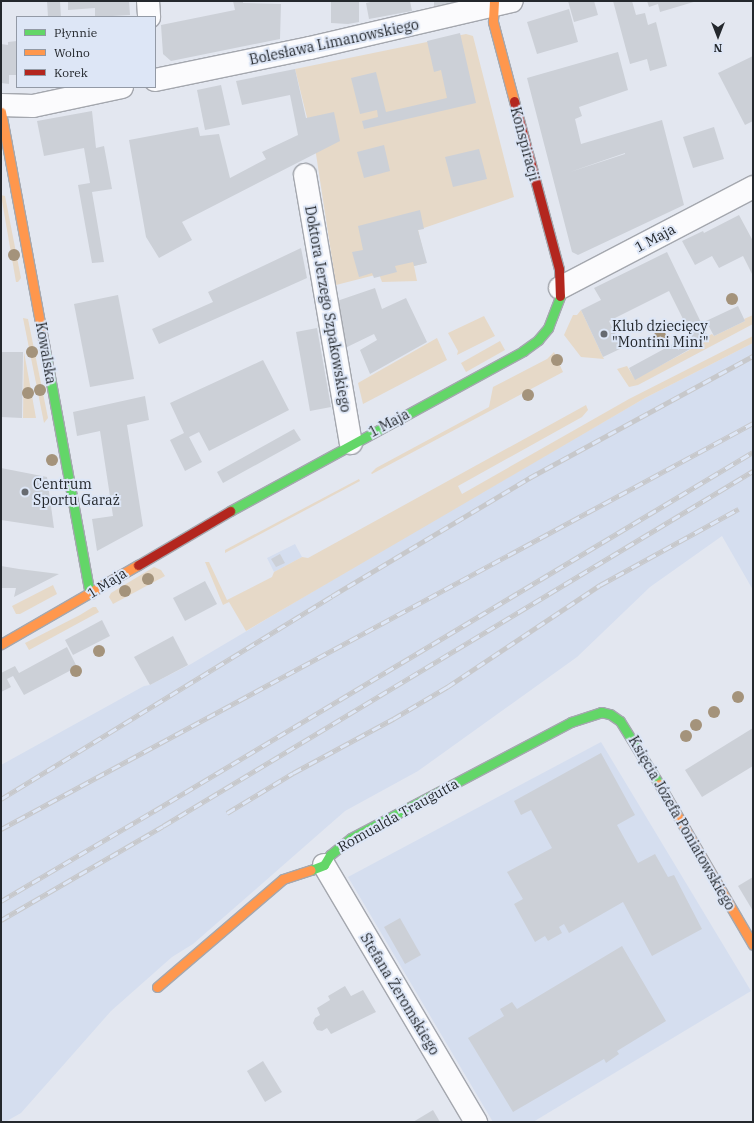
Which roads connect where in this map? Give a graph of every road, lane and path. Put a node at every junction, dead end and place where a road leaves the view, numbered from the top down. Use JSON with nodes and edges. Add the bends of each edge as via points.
{"nodes":[{"id":1,"x":148,"y":1,"type":"edge"},
{"id":2,"x":500,"y":3,"type":"edge"},
{"id":3,"x":149,"y":16,"type":"edge"},
{"id":4,"x":156,"y":80,"type":"edge"},
{"id":5,"x":117,"y":88,"type":"edge"},
{"id":6,"x":1,"y":105,"type":"edge"},
{"id":7,"x":1,"y":112,"type":"edge"},
{"id":8,"x":305,"y":175,"type":"dead end"},
{"id":9,"x":753,"y":187,"type":"edge"},
{"id":10,"x":560,"y":288,"type":"junction"},
{"id":11,"x":351,"y":443,"type":"junction"},
{"id":12,"x":90,"y":594,"type":"junction"},
{"id":13,"x":1,"y":644,"type":"edge"},
{"id":14,"x":601,"y":712,"type":"joint"},
{"id":15,"x":324,"y":865,"type":"junction"},
{"id":16,"x":753,"y":944,"type":"edge"},
{"id":17,"x":157,"y":987,"type":"dead end"},
{"id":18,"x":476,"y":1122,"type":"edge"}],
"edges":[{"from":1,"to":3,"type":"street"},
{"from":2,"to":4,"type":"street","name":"Bolesława Limanowskiego","via":[[310,48]]},
{"from":2,"to":10,"type":"street","name":"Konspiracji","via":[[493,22],[555,253]]},
{"from":5,"to":6,"type":"street","via":[[33,106]]},
{"from":7,"to":12,"type":"street","name":"Kowalska"},
{"from":8,"to":11,"type":"street","name":"Doktora Jerzego Szpakowskiego"},
{"from":9,"to":10,"type":"street","name":"1 Maja"},
{"from":10,"to":11,"type":"street","name":"1 Maja","via":[[557,308],[548,328],[538,340],[523,351]]},
{"from":11,"to":12,"type":"street","name":"1 Maja","via":[[201,527]]},
{"from":12,"to":13,"type":"street","name":"1 Maja"},
{"from":14,"to":15,"type":"street","name":"Romualda Traugutta","via":[[571,722],[351,838],[330,854]]},
{"from":14,"to":16,"type":"street","name":"Księcia Józefa Poniatowskiego","via":[[610,714],[620,721],[628,732]]},
{"from":15,"to":17,"type":"street","via":[[283,879]]},
{"from":15,"to":18,"type":"street","name":"Stefana Żeromskiego"}]}
